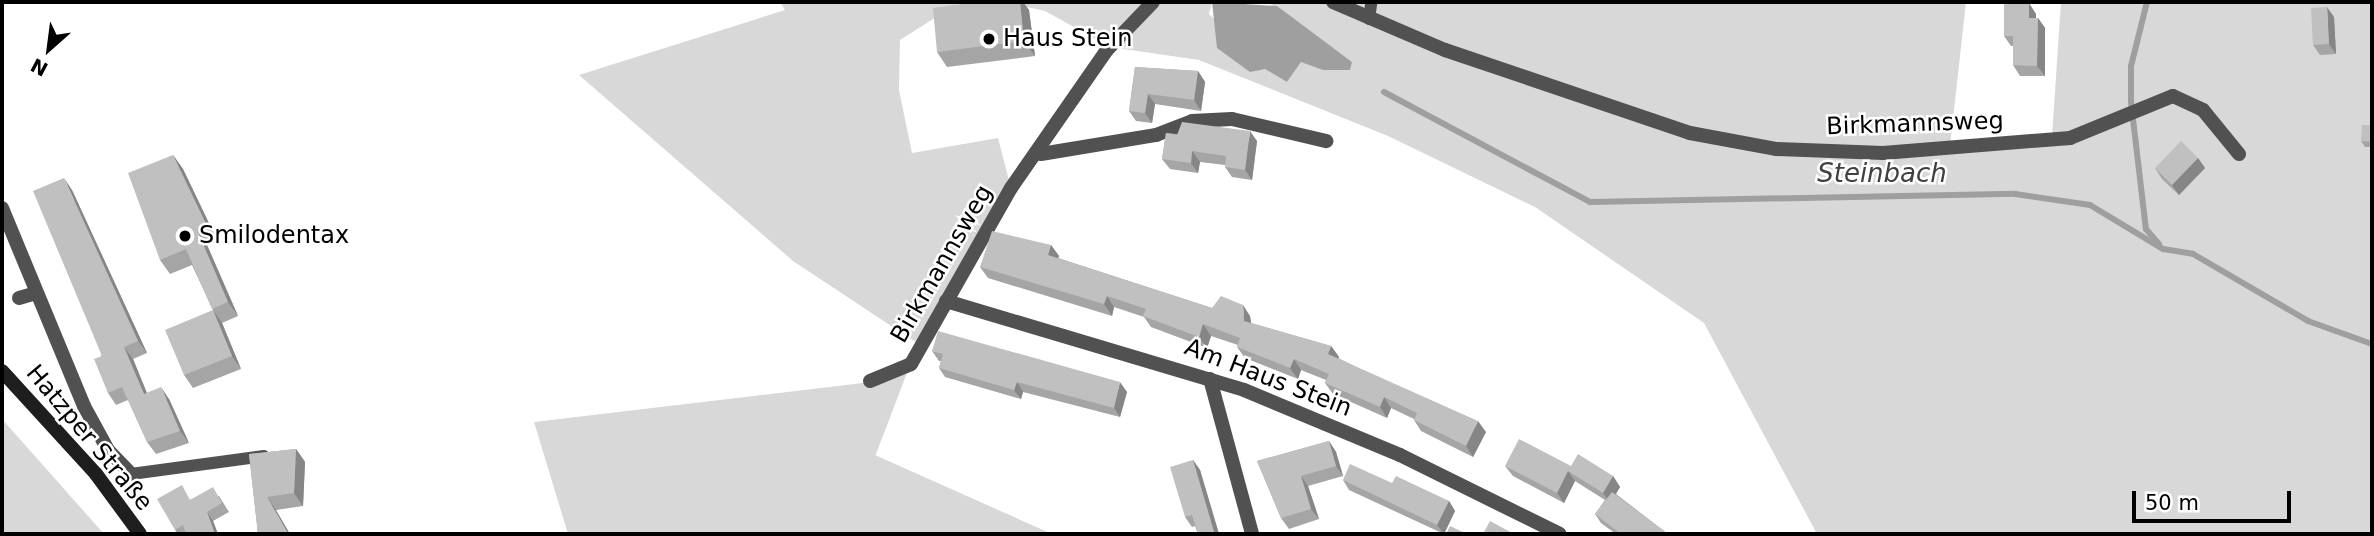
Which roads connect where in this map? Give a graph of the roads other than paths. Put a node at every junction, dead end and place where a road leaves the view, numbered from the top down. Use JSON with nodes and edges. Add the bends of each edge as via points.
{"nodes":[{"id":1,"x":1153,"y":2,"type":"edge"},
{"id":2,"x":1333,"y":2,"type":"edge"},
{"id":3,"x":1371,"y":4,"type":"dead end"},
{"id":4,"x":1369,"y":19,"type":"junction"},
{"id":5,"x":1326,"y":141,"type":"dead end"},
{"id":6,"x":1041,"y":153,"type":"junction"},
{"id":7,"x":2239,"y":154,"type":"dead end"},
{"id":8,"x":2,"y":208,"type":"edge"},
{"id":9,"x":36,"y":293,"type":"junction"},
{"id":10,"x":19,"y":298,"type":"dead end"},
{"id":11,"x":946,"y":301,"type":"junction"},
{"id":12,"x":2,"y":371,"type":"edge"},
{"id":13,"x":1210,"y":379,"type":"junction"},
{"id":14,"x":870,"y":381,"type":"dead end"},
{"id":15,"x":279,"y":454,"type":"edge"},
{"id":16,"x":131,"y":474,"type":"joint"},
{"id":17,"x":140,"y":534,"type":"edge"},
{"id":18,"x":1252,"y":534,"type":"edge"},
{"id":19,"x":1560,"y":534,"type":"edge"}],
"edges":[{"from":1,"to":6,"type":"street","name":"Birkmannsweg","via":[[1107,50]]},
{"from":2,"to":4,"type":"street","name":"Birkmannsweg"},
{"from":3,"to":4,"type":"lane"},
{"from":4,"to":7,"type":"street","name":"Birkmannsweg","via":[[1690,133],[1776,149],[1883,153],[2070,138],[2173,96],[2203,110]]},
{"from":5,"to":6,"type":"street","via":[[1232,119],[1192,121],[1156,135]]},
{"from":6,"to":11,"type":"street","name":"Birkmannsweg","via":[[1012,188]]},
{"from":8,"to":9,"type":"street"},
{"from":9,"to":10,"type":"street"},
{"from":9,"to":16,"type":"street","via":[[84,406],[108,450]]},
{"from":11,"to":13,"type":"street","name":"Am Haus Stein"},
{"from":11,"to":14,"type":"street","name":"Birkmannsweg","via":[[911,364]]},
{"from":12,"to":17,"type":"main road","name":"Hatzper Straße","via":[[96,474]]},
{"from":13,"to":18,"type":"street"},
{"from":13,"to":19,"type":"street","name":"Am Haus Stein","via":[[1400,455]]},
{"from":15,"to":16,"type":"lane"}]}
